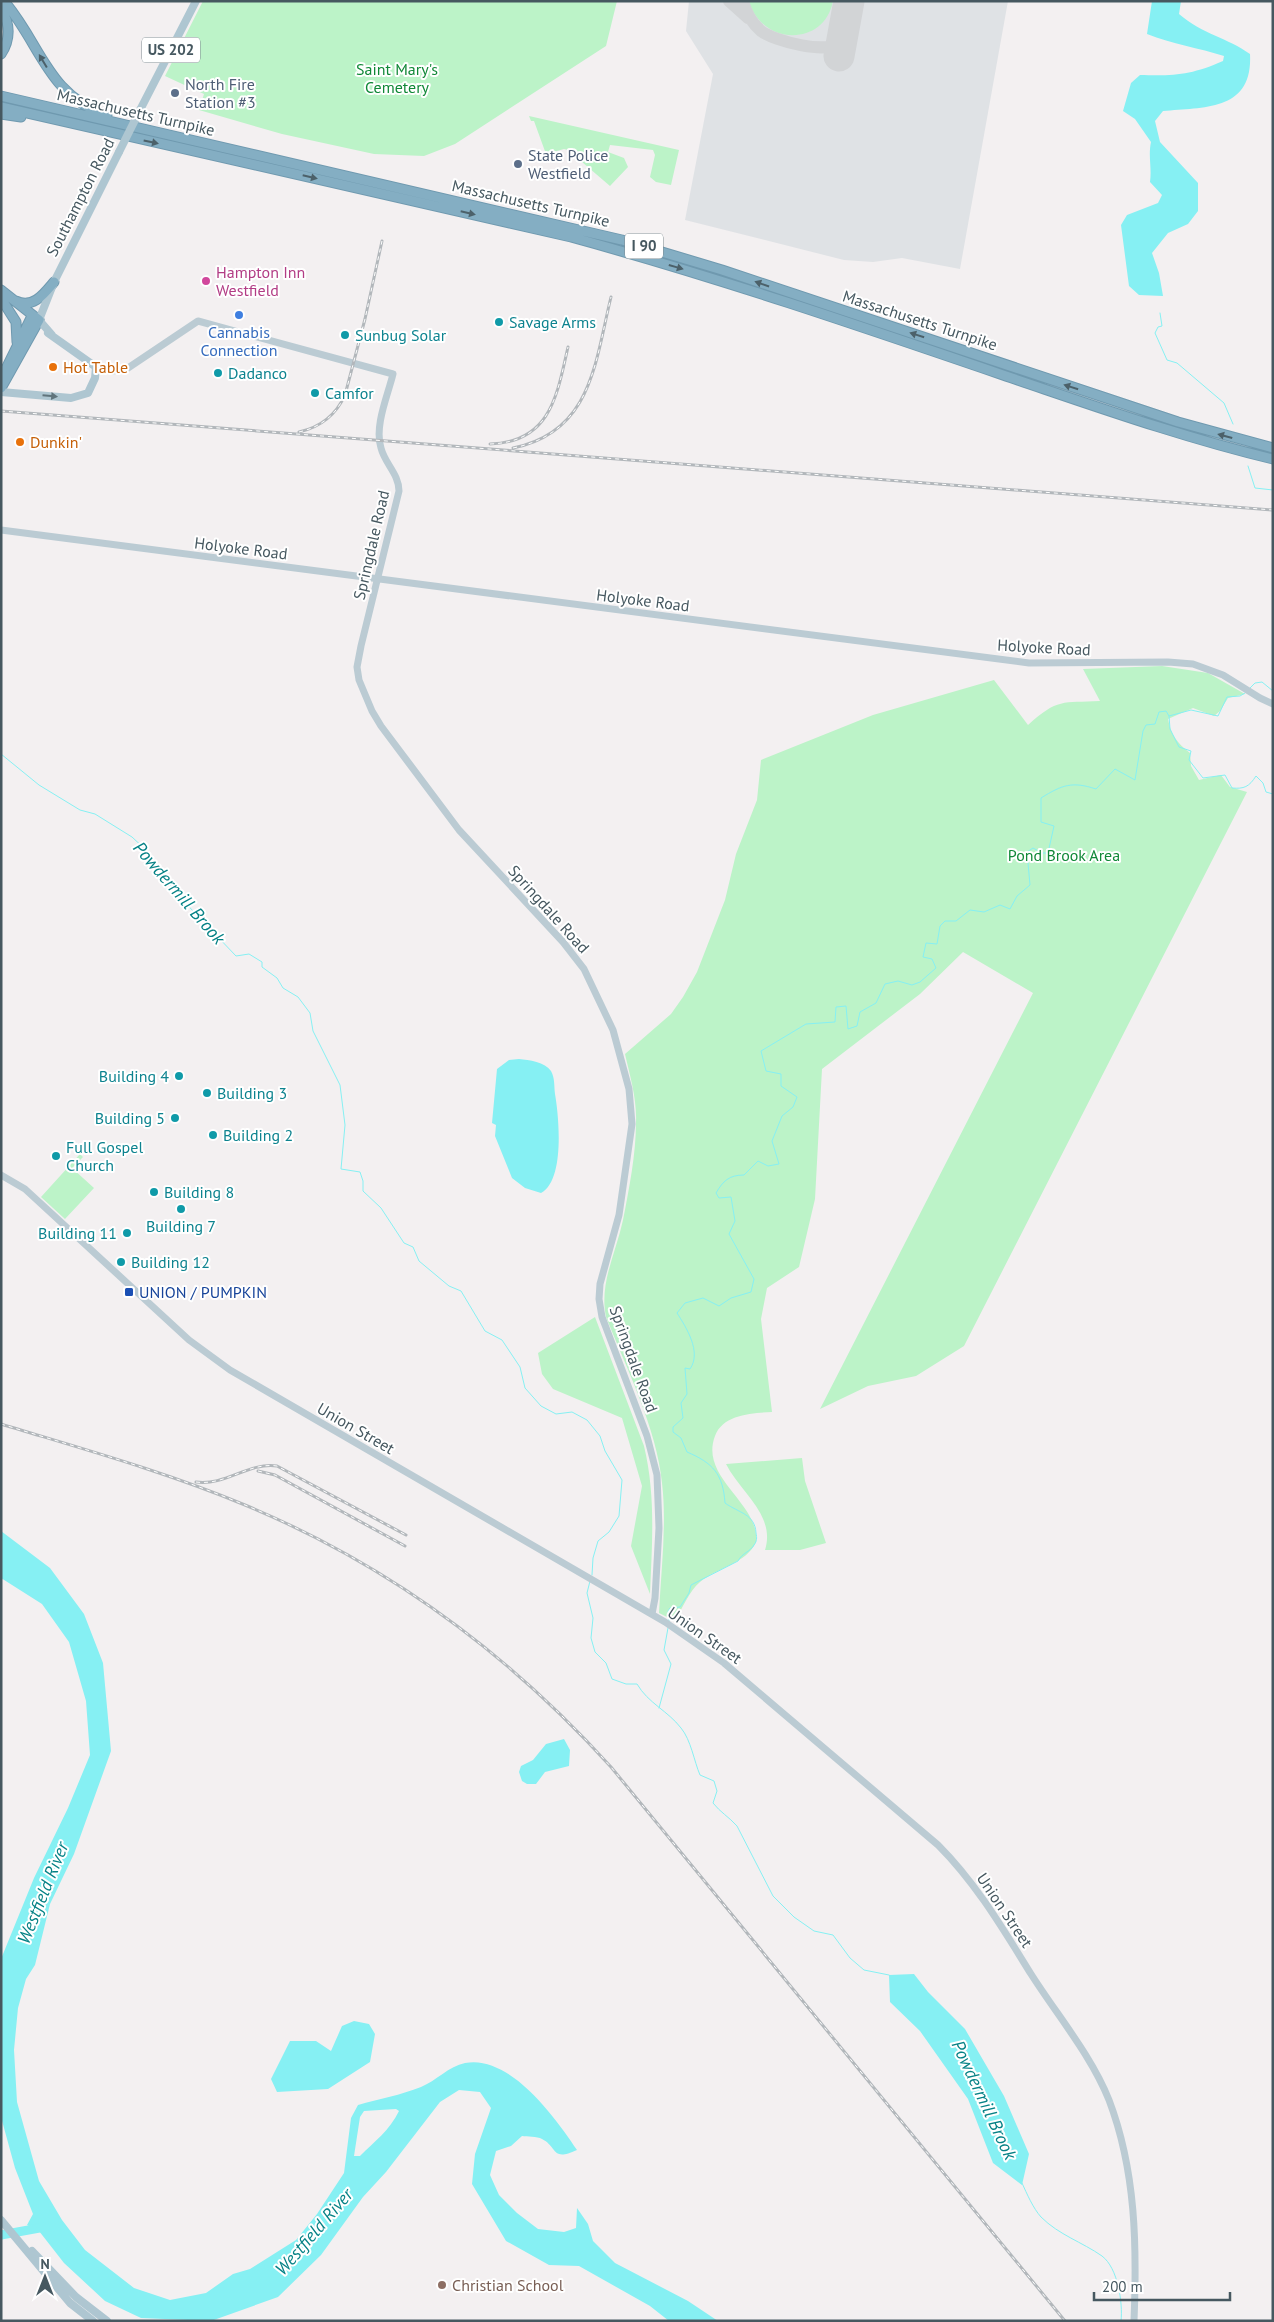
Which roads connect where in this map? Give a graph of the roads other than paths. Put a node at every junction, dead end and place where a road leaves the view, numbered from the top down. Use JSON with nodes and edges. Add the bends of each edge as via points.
{"nodes":[{"id":1,"x":4,"y":1,"type":"edge"},
{"id":2,"x":196,"y":1,"type":"edge"},
{"id":3,"x":1,"y":9,"type":"edge"},
{"id":4,"x":1,"y":54,"type":"edge"},
{"id":5,"x":1,"y":96,"type":"edge"},
{"id":6,"x":1,"y":107,"type":"edge"},
{"id":7,"x":1,"y":114,"type":"edge"},
{"id":8,"x":121,"y":135,"type":"junction"},
{"id":9,"x":240,"y":151,"type":"junction"},
{"id":10,"x":54,"y":282,"type":"junction"},
{"id":11,"x":1,"y":290,"type":"edge"},
{"id":12,"x":4,"y":299,"type":"edge"},
{"id":13,"x":34,"y":322,"type":"junction"},
{"id":14,"x":15,"y":349,"type":"junction"},
{"id":15,"x":96,"y":367,"type":"junction"},
{"id":16,"x":1,"y":379,"type":"edge"},
{"id":17,"x":1,"y":388,"type":"edge"},
{"id":18,"x":1,"y":392,"type":"edge"},
{"id":19,"x":1273,"y":448,"type":"edge"},
{"id":20,"x":1273,"y":459,"type":"edge"},
{"id":21,"x":1,"y":530,"type":"edge"},
{"id":22,"x":377,"y":579,"type":"junction"},
{"id":23,"x":1273,"y":704,"type":"edge"},
{"id":24,"x":1,"y":1175,"type":"edge"},
{"id":25,"x":652,"y":1614,"type":"junction"},
{"id":26,"x":1,"y":2220,"type":"edge"},
{"id":27,"x":21,"y":2242,"type":"junction"},
{"id":28,"x":93,"y":2321,"type":"edge"},
{"id":29,"x":106,"y":2321,"type":"edge"},
{"id":30,"x":1134,"y":2321,"type":"edge"}],
"edges":[{"from":9,"to":1,"type":"highway","one_way":true,"via":[[107,116],[80,103],[56,82]]},
{"from":2,"to":10,"type":"main road","name":"Southampton Road","number":"US 202","bridge":true},
{"from":3,"to":4,"type":"highway","via":[[8,32]]},
{"from":5,"to":9,"type":"highway","name":"Massachusetts Turnpike","number":"I 90"},
{"from":6,"to":8,"type":"highway","name":"Massachusetts Turnpike","number":"I 90"},
{"from":7,"to":8,"type":"highway"},
{"from":8,"to":20,"type":"highway","name":"Massachusetts Turnpike","number":"I 90","one_way":true,"via":[[627,252],[1167,430]]},
{"from":19,"to":9,"type":"highway","name":"Massachusetts Turnpike","number":"I 90","one_way":true,"via":[[1178,422],[654,249],[557,223]]},
{"from":10,"to":12,"type":"highway","via":[[32,302],[23,304]]},
{"from":10,"to":13,"type":"main road","name":"Southampton Road","number":"US 202"},
{"from":11,"to":12,"type":"highway"},
{"from":12,"to":13,"type":"highway"},
{"from":12,"to":14,"type":"highway","via":[[17,324]]},
{"from":13,"to":14,"type":"highway","name":"Southampton Road","number":"US 202"},
{"from":13,"to":15,"type":"main road"},
{"from":13,"to":17,"type":"highway","name":"Southampton Road","number":"US 202"},
{"from":14,"to":16,"type":"highway","name":"Southampton Road","number":"US 202"},
{"from":18,"to":15,"type":"main road","one_way":true,"via":[[82,397],[92,386]]},
{"from":15,"to":22,"type":"street","name":"Springdale Road","via":[[125,370],[198,321],[393,374],[379,442],[399,491]]},
{"from":21,"to":22,"type":"street","name":"Holyoke Road"},
{"from":22,"to":23,"type":"street","name":"Holyoke Road","via":[[1029,663],[1183,663],[1214,670]]},
{"from":22,"to":25,"type":"street","name":"Springdale Road","via":[[357,667],[360,685],[372,711],[460,830],[563,942],[584,970],[620,1048],[632,1104],[632,1124],[619,1215],[601,1278],[599,1299],[602,1317],[647,1436],[657,1475],[659,1528]]},
{"from":24,"to":25,"type":"street","name":"Union Street","via":[[25,1189],[189,1340],[230,1370]]},
{"from":25,"to":30,"type":"street","name":"Union Street","via":[[724,1663],[938,1845],[987,1905],[1083,2052],[1108,2099],[1131,2182],[1136,2260]]},
{"from":26,"to":27,"type":"main road"},
{"from":27,"to":28,"type":"main road","via":[[70,2303]]},
{"from":27,"to":29,"type":"main road"}]}
